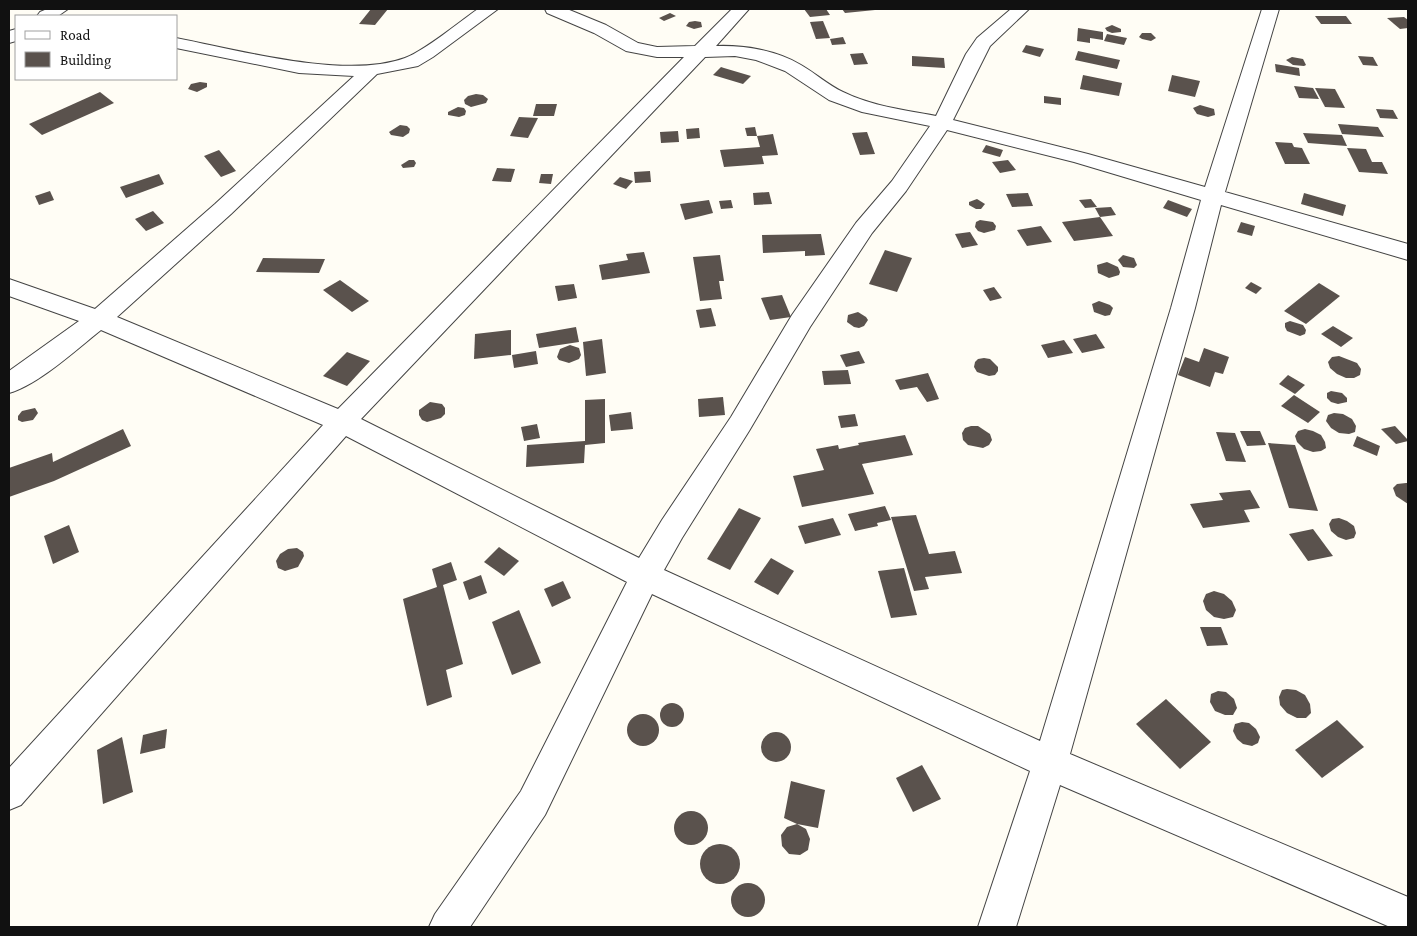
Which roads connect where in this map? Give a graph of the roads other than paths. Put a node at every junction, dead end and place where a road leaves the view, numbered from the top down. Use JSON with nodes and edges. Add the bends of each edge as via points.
{"nodes":[{"id":1,"x":59,"y":9,"type":"edge"},
{"id":2,"x":489,"y":9,"type":"edge"},
{"id":3,"x":553,"y":9,"type":"edge"},
{"id":4,"x":741,"y":9,"type":"edge"},
{"id":5,"x":1021,"y":9,"type":"edge"},
{"id":6,"x":1271,"y":9,"type":"edge"},
{"id":7,"x":48,"y":15,"type":"edge"},
{"id":8,"x":178,"y":44,"type":"edge"},
{"id":9,"x":702,"y":50,"type":"junction"},
{"id":10,"x":371,"y":70,"type":"junction"},
{"id":11,"x":942,"y":124,"type":"junction"},
{"id":12,"x":1212,"y":195,"type":"junction"},
{"id":13,"x":1408,"y":252,"type":"edge"},
{"id":14,"x":9,"y":287,"type":"edge"},
{"id":15,"x":99,"y":319,"type":"junction"},
{"id":16,"x":9,"y":383,"type":"edge"},
{"id":17,"x":342,"y":422,"type":"junction"},
{"id":18,"x":645,"y":576,"type":"junction"},
{"id":19,"x":1050,"y":763,"type":"junction"},
{"id":20,"x":9,"y":793,"type":"edge"},
{"id":21,"x":1408,"y":916,"type":"edge"},
{"id":22,"x":448,"y":927,"type":"edge"},
{"id":23,"x":997,"y":927,"type":"edge"}],
"edges":[{"from":1,"to":7,"type":"street"},
{"from":2,"to":10,"type":"street","via":[[411,62]]},
{"from":3,"to":9,"type":"street","via":[[600,29],[632,48],[656,52]]},
{"from":4,"to":9,"type":"street"},
{"from":5,"to":11,"type":"street","via":[[995,30],[975,54]]},
{"from":6,"to":12,"type":"street"},
{"from":8,"to":10,"type":"street","via":[[299,66]]},
{"from":9,"to":11,"type":"street","via":[[760,55],[792,67],[836,96],[869,108]]},
{"from":9,"to":17,"type":"street"},
{"from":10,"to":15,"type":"street","via":[[223,209]]},
{"from":11,"to":12,"type":"street"},
{"from":11,"to":18,"type":"street","via":[[899,186],[864,228],[801,320]]},
{"from":12,"to":13,"type":"street"},
{"from":12,"to":19,"type":"street","via":[[1183,308]]},
{"from":14,"to":15,"type":"street"},
{"from":15,"to":16,"type":"street"},
{"from":15,"to":17,"type":"street"},
{"from":17,"to":18,"type":"street"},
{"from":17,"to":20,"type":"street"},
{"from":18,"to":19,"type":"street"},
{"from":18,"to":22,"type":"street","via":[[533,804]]},
{"from":19,"to":21,"type":"street"},
{"from":19,"to":23,"type":"street"}]}
